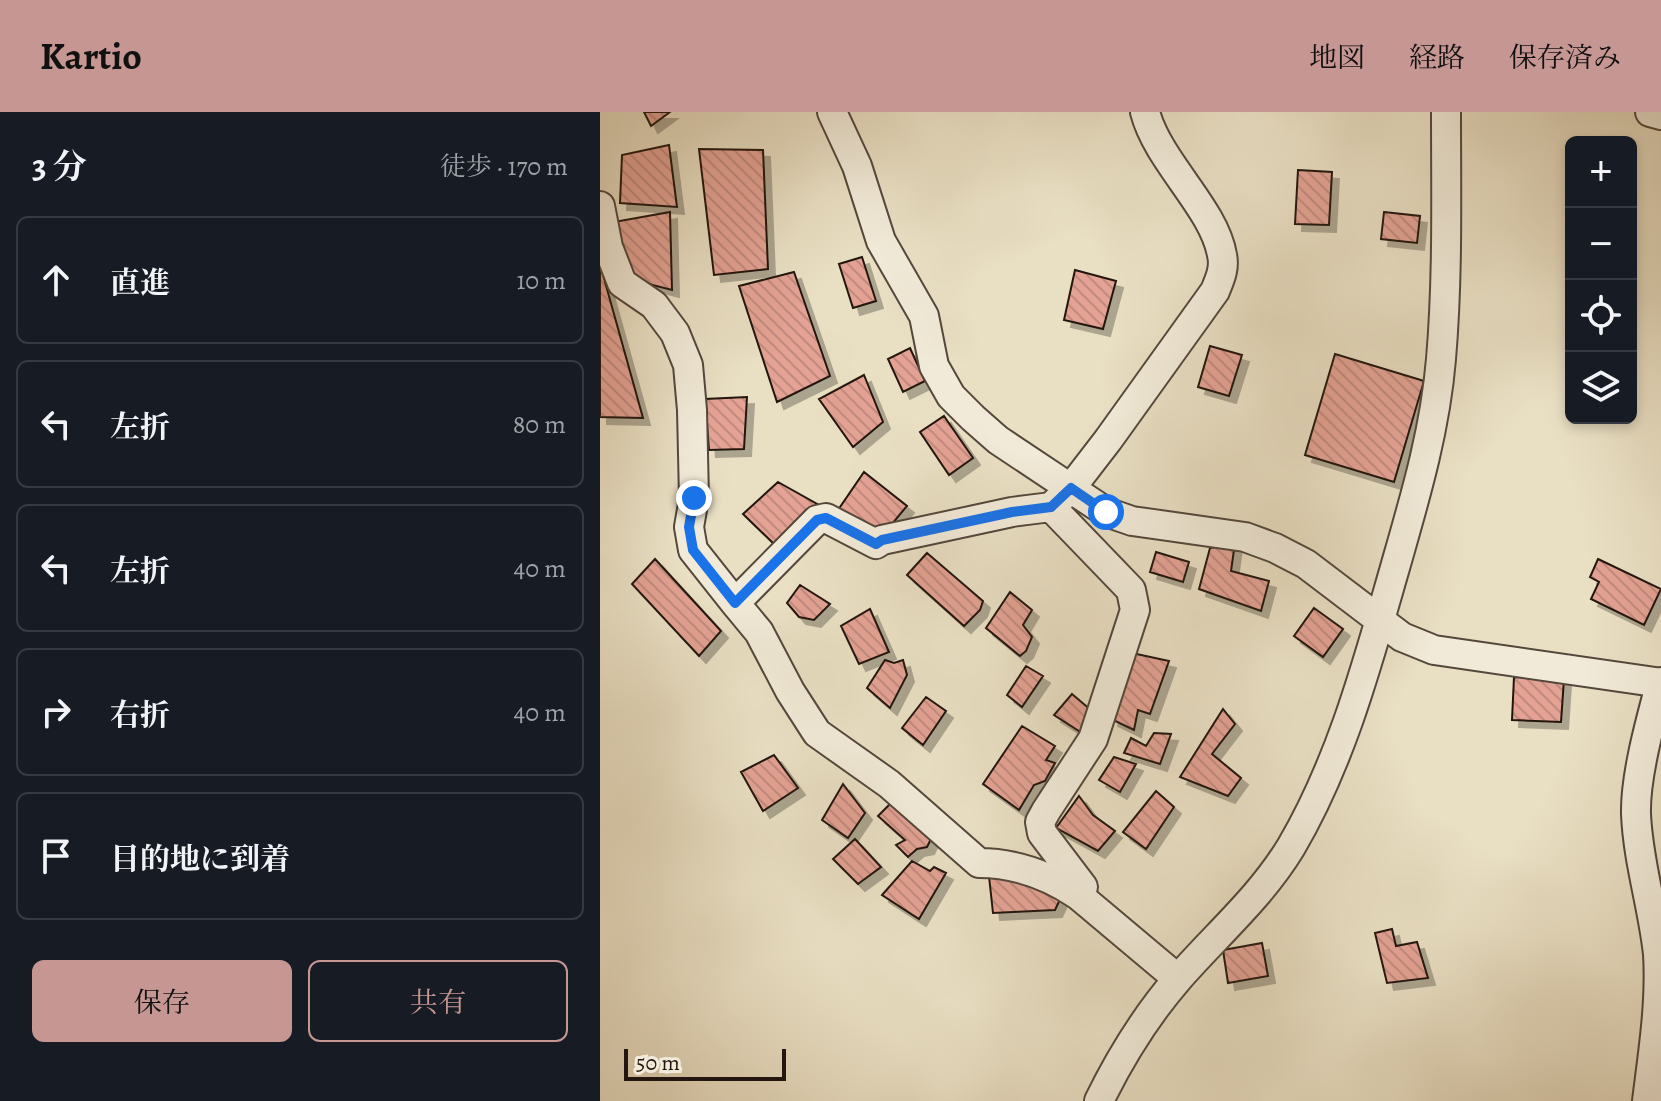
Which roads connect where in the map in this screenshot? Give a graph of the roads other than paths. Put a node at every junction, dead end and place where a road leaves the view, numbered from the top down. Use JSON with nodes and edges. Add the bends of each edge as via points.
{"nodes":[{"id":1,"x":832,"y":112,"type":"edge"},
{"id":2,"x":1145,"y":112,"type":"edge"},
{"id":3,"x":1446,"y":112,"type":"edge"},
{"id":4,"x":1650,"y":112,"type":"edge"},
{"id":5,"x":1661,"y":115,"type":"edge"},
{"id":6,"x":600,"y":206,"type":"edge"},
{"id":7,"x":604,"y":248,"type":"edge"},
{"id":8,"x":1061,"y":498,"type":"junction"},
{"id":9,"x":735,"y":603,"type":"junction"},
{"id":10,"x":1379,"y":622,"type":"junction"},
{"id":11,"x":1661,"y":683,"type":"edge"},
{"id":12,"x":1078,"y":895,"type":"junction"},
{"id":13,"x":1178,"y":979,"type":"junction"},
{"id":14,"x":1099,"y":1101,"type":"edge"},
{"id":15,"x":1647,"y":1101,"type":"edge"}],
"edges":[{"from":1,"to":8,"type":"street","via":[[857,166],[881,241],[924,316],[934,366],[951,396]]},
{"from":2,"to":8,"type":"street","via":[[1163,152],[1218,238],[1222,275],[1155,376]]},
{"from":3,"to":10,"type":"street","via":[[1445,282],[1433,422]]},
{"from":4,"to":5,"type":"street"},
{"from":6,"to":7,"type":"street"},
{"from":7,"to":9,"type":"street","via":[[622,283],[654,305],[675,333],[688,365],[693,550]]},
{"from":8,"to":9,"type":"street","via":[[876,544],[826,518],[817,520]]},
{"from":8,"to":10,"type":"street","via":[[1132,521],[1245,537],[1275,548],[1306,564]]},
{"from":8,"to":12,"type":"street","via":[[1131,590],[1135,610],[1093,739],[1040,822],[1042,833],[1083,887]]},
{"from":9,"to":12,"type":"street","via":[[759,632],[817,733],[889,784],[979,863],[1001,863],[1055,880]]},
{"from":10,"to":11,"type":"street","via":[[1434,650]]},
{"from":10,"to":13,"type":"street","via":[[1338,749],[1289,850],[1259,894]]},
{"from":11,"to":15,"type":"street","via":[[1647,732],[1636,811],[1658,954],[1658,1011]]},
{"from":12,"to":13,"type":"street"},
{"from":13,"to":14,"type":"street"}]}
